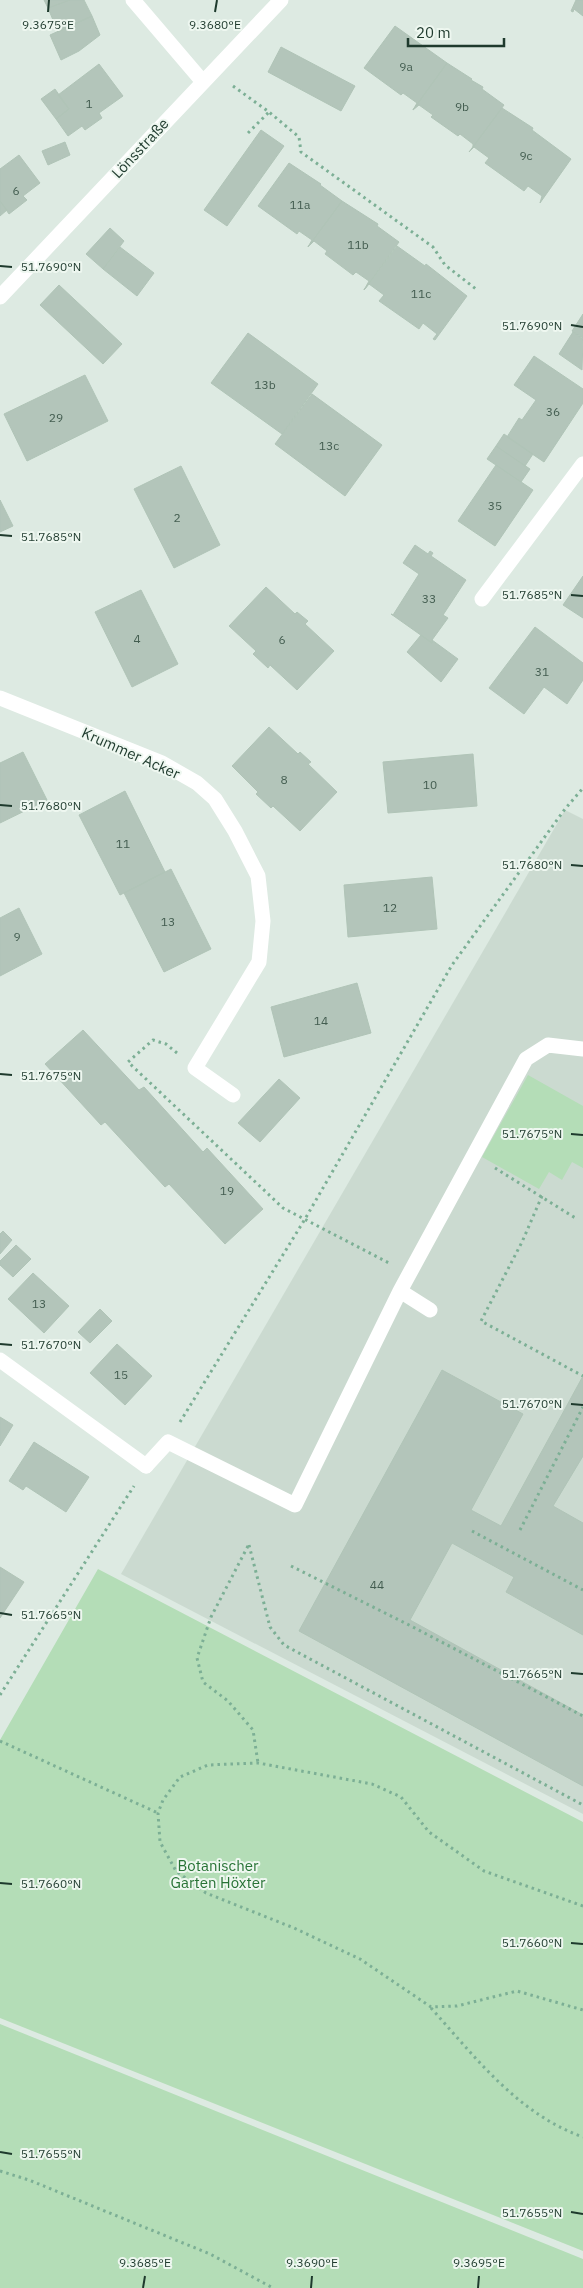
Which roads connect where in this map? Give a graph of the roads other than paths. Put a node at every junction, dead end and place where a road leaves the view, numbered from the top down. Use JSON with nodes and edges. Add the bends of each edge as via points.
{"nodes":[{"id":1,"x":133,"y":0,"type":"edge"},
{"id":2,"x":280,"y":0,"type":"edge"},
{"id":3,"x":208,"y":77,"type":"junction"},
{"id":4,"x":0,"y":297,"type":"edge"},
{"id":5,"x":583,"y":464,"type":"edge"},
{"id":6,"x":482,"y":599,"type":"dead end"},
{"id":7,"x":0,"y":698,"type":"edge"},
{"id":8,"x":583,"y":1049,"type":"edge"},
{"id":9,"x":233,"y":1095,"type":"dead end"},
{"id":10,"x":400,"y":1291,"type":"junction"},
{"id":11,"x":430,"y":1310,"type":"dead end"},
{"id":12,"x":0,"y":1360,"type":"edge"}],
"edges":[{"from":1,"to":3,"type":"street"},
{"from":2,"to":3,"type":"street","name":"Lönsstraße"},
{"from":3,"to":4,"type":"street","name":"Lönsstraße"},
{"from":5,"to":6,"type":"street"},
{"from":7,"to":9,"type":"street","name":"Krummer Acker","via":[[162,763],[198,783],[215,799],[235,831],[258,876],[263,921],[259,962],[195,1068]]},
{"from":8,"to":10,"type":"street","via":[[548,1045],[526,1059]]},
{"from":10,"to":11,"type":"street"},
{"from":10,"to":12,"type":"street","via":[[295,1504],[168,1442],[146,1466]]}]}
